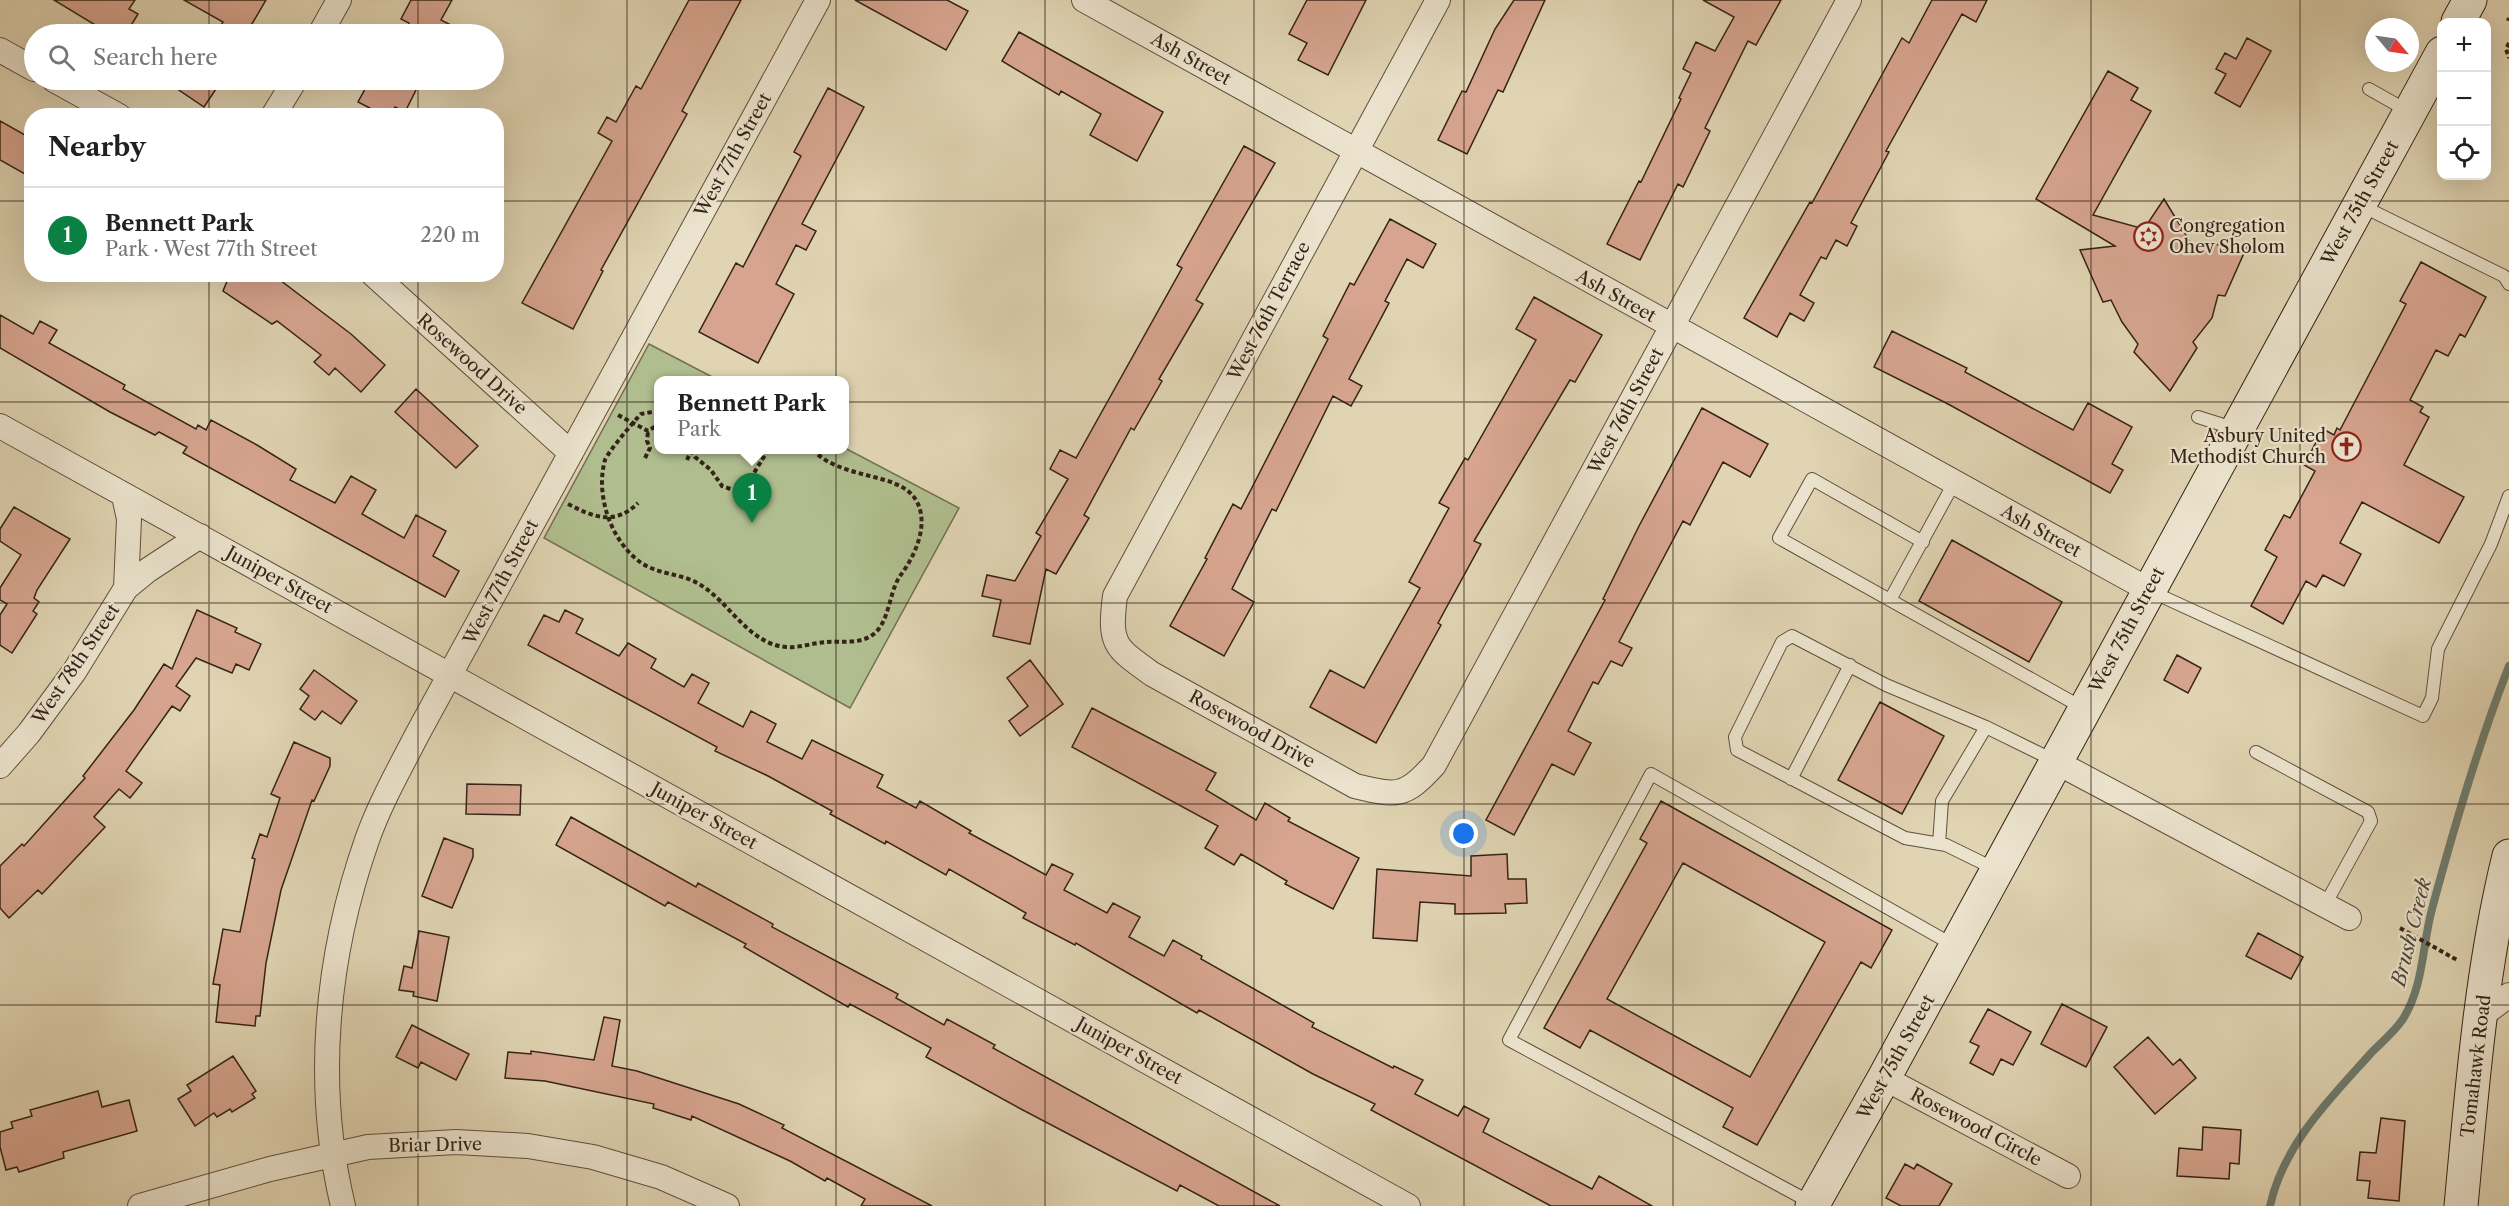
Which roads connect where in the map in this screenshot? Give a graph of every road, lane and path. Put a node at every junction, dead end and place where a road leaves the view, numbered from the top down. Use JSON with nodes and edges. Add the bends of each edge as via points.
{"nodes":[{"id":1,"x":339,"y":0,"type":"edge"},
{"id":2,"x":818,"y":0,"type":"edge"},
{"id":3,"x":1084,"y":0,"type":"edge"},
{"id":4,"x":1438,"y":0,"type":"edge"},
{"id":5,"x":1849,"y":0,"type":"edge"},
{"id":6,"x":2470,"y":0,"type":"edge"},
{"id":7,"x":2460,"y":18,"type":"edge"},
{"id":8,"x":326,"y":24,"type":"edge"},
{"id":9,"x":2509,"y":43,"type":"edge"},
{"id":10,"x":0,"y":50,"type":"edge"},
{"id":11,"x":2509,"y":58,"type":"edge"},
{"id":12,"x":2437,"y":62,"type":"edge"},
{"id":13,"x":24,"y":63,"type":"edge"},
{"id":14,"x":2369,"y":89,"type":"dead end"},
{"id":15,"x":72,"y":90,"type":"edge"},
{"id":16,"x":289,"y":90,"type":"edge"},
{"id":17,"x":105,"y":108,"type":"edge"},
{"id":18,"x":279,"y":108,"type":"edge"},
{"id":19,"x":2409,"y":111,"type":"junction"},
{"id":20,"x":1356,"y":150,"type":"junction"},
{"id":21,"x":2359,"y":205,"type":"junction"},
{"id":22,"x":382,"y":282,"type":"edge"},
{"id":23,"x":2509,"y":284,"type":"edge"},
{"id":24,"x":1671,"y":327,"type":"junction"},
{"id":25,"x":654,"y":413,"type":"edge"},
{"id":26,"x":616,"y":414,"type":"dead end"},
{"id":27,"x":2198,"y":417,"type":"dead end"},
{"id":28,"x":634,"y":423,"type":"junction"},
{"id":29,"x":0,"y":426,"type":"edge"},
{"id":30,"x":654,"y":427,"type":"edge"},
{"id":31,"x":2236,"y":429,"type":"junction"},
{"id":32,"x":648,"y":430,"type":"junction"},
{"id":33,"x":571,"y":453,"type":"junction"},
{"id":34,"x":689,"y":454,"type":"edge"},
{"id":35,"x":694,"y":454,"type":"edge"},
{"id":36,"x":766,"y":454,"type":"edge"},
{"id":37,"x":818,"y":454,"type":"edge"},
{"id":38,"x":645,"y":458,"type":"dead end"},
{"id":39,"x":698,"y":459,"type":"junction"},
{"id":40,"x":687,"y":460,"type":"dead end"},
{"id":41,"x":696,"y":465,"type":"dead end"},
{"id":42,"x":1954,"y":483,"type":"junction"},
{"id":43,"x":124,"y":496,"type":"junction"},
{"id":44,"x":2509,"y":496,"type":"edge"},
{"id":45,"x":565,"y":502,"type":"dead end"},
{"id":46,"x":638,"y":503,"type":"dead end"},
{"id":47,"x":609,"y":518,"type":"junction"},
{"id":48,"x":200,"y":536,"type":"junction"},
{"id":49,"x":1923,"y":542,"type":"junction"},
{"id":50,"x":126,"y":588,"type":"junction"},
{"id":51,"x":2149,"y":590,"type":"junction"},
{"id":52,"x":1890,"y":600,"type":"junction"},
{"id":53,"x":1111,"y":627,"type":"joint"},
{"id":54,"x":1850,"y":665,"type":"junction"},
{"id":55,"x":452,"y":676,"type":"junction"},
{"id":56,"x":2084,"y":709,"type":"junction"},
{"id":57,"x":1986,"y":726,"type":"junction"},
{"id":58,"x":2256,"y":752,"type":"dead end"},
{"id":59,"x":2056,"y":762,"type":"junction"},
{"id":60,"x":0,"y":766,"type":"edge"},
{"id":61,"x":1791,"y":779,"type":"junction"},
{"id":62,"x":1415,"y":786,"type":"joint"},
{"id":63,"x":1939,"y":844,"type":"junction"},
{"id":64,"x":2509,"y":856,"type":"edge"},
{"id":65,"x":1998,"y":870,"type":"junction"},
{"id":66,"x":2325,"y":905,"type":"junction"},
{"id":67,"x":2503,"y":916,"type":"edge"},
{"id":68,"x":2349,"y":918,"type":"dead end"},
{"id":69,"x":2400,"y":928,"type":"dead end"},
{"id":70,"x":1956,"y":946,"type":"junction"},
{"id":71,"x":2457,"y":960,"type":"dead end"},
{"id":72,"x":2509,"y":995,"type":"edge"},
{"id":73,"x":2481,"y":1016,"type":"junction"},
{"id":74,"x":1884,"y":1078,"type":"junction"},
{"id":75,"x":334,"y":1154,"type":"junction"},
{"id":76,"x":2068,"y":1176,"type":"dead end"},
{"id":77,"x":1813,"y":1205,"type":"edge"},
{"id":78,"x":140,"y":1206,"type":"edge"},
{"id":79,"x":343,"y":1206,"type":"edge"},
{"id":80,"x":727,"y":1206,"type":"edge"},
{"id":81,"x":1408,"y":1206,"type":"edge"},
{"id":82,"x":2461,"y":1206,"type":"edge"}],
"edges":[{"from":1,"to":8,"type":"street"},
{"from":2,"to":33,"type":"street","name":"West 77th Street"},
{"from":3,"to":20,"type":"street","name":"Ash Street"},
{"from":4,"to":20,"type":"street","name":"West 76th Terrace"},
{"from":5,"to":24,"type":"street","name":"West 76th Street"},
{"from":6,"to":7,"type":"main road"},
{"from":9,"to":11,"type":"path"},
{"from":10,"to":13,"type":"street"},
{"from":12,"to":19,"type":"main road","name":"West 75th Street"},
{"from":14,"to":19,"type":"lane"},
{"from":15,"to":17,"type":"street"},
{"from":16,"to":18,"type":"street"},
{"from":19,"to":21,"type":"main road","name":"West 75th Street"},
{"from":20,"to":24,"type":"street","name":"Ash Street"},
{"from":20,"to":53,"type":"street","name":"West 76th Terrace","via":[[1115,596]]},
{"from":21,"to":23,"type":"lane","via":[[2504,276]]},
{"from":21,"to":31,"type":"main road","name":"West 75th Street"},
{"from":22,"to":33,"type":"street","name":"Rosewood Drive"},
{"from":24,"to":42,"type":"street","name":"Ash Street"},
{"from":24,"to":62,"type":"street","name":"West 76th Street","via":[[1434,765]]},
{"from":25,"to":28,"type":"path","via":[[646,412]]},
{"from":26,"to":28,"type":"path"},
{"from":27,"to":31,"type":"lane"},
{"from":28,"to":32,"type":"path"},
{"from":28,"to":47,"type":"path","via":[[606,459],[602,491]]},
{"from":29,"to":43,"type":"street","name":"Juniper Street"},
{"from":30,"to":32,"type":"path"},
{"from":31,"to":51,"type":"main road","name":"West 75th Street"},
{"from":32,"to":38,"type":"path","via":[[650,448]]},
{"from":33,"to":55,"type":"street","name":"West 77th Street"},
{"from":34,"to":40,"type":"path"},
{"from":35,"to":39,"type":"path"},
{"from":36,"to":39,"type":"path","via":[[746,486],[736,491],[722,486]]},
{"from":37,"to":47,"type":"path","via":[[832,466],[902,486],[920,512],[916,551],[896,582],[879,628],[865,639],[787,647],[766,640],[736,619],[699,584],[640,562],[624,546]]},
{"from":39,"to":41,"type":"path"},
{"from":42,"to":49,"type":"lane"},
{"from":42,"to":51,"type":"street","name":"Ash Street"},
{"from":43,"to":48,"type":"street","name":"Juniper Street"},
{"from":43,"to":50,"type":"street","name":"West 78th Street","via":[[129,519]]},
{"from":44,"to":51,"type":"lane","via":[[2491,544],[2438,649],[2432,698],[2423,716]]},
{"from":45,"to":47,"type":"path","via":[[597,518]]},
{"from":46,"to":47,"type":"path","via":[[622,516]]},
{"from":48,"to":50,"type":"street","name":"West 78th Street"},
{"from":48,"to":55,"type":"street","name":"Juniper Street"},
{"from":49,"to":52,"type":"lane"},
{"from":49,"to":52,"type":"lane","via":[[1812,479],[1779,538]]},
{"from":50,"to":60,"type":"street","name":"West 78th Street","via":[[74,672]]},
{"from":51,"to":56,"type":"main road","name":"West 75th Street"},
{"from":52,"to":56,"type":"lane"},
{"from":53,"to":62,"type":"street","name":"Rosewood Drive","via":[[1121,652],[1152,674],[1355,786],[1390,794]]},
{"from":54,"to":57,"type":"lane","via":[[1886,685]]},
{"from":54,"to":61,"type":"lane"},
{"from":54,"to":61,"type":"lane","via":[[1792,636],[1782,642],[1735,737],[1737,750]]},
{"from":55,"to":75,"type":"street","name":"West 77th Street","via":[[387,793],[367,838],[348,900],[333,976],[326,1054]]},
{"from":55,"to":81,"type":"street","name":"Juniper Street"},
{"from":56,"to":59,"type":"main road","name":"West 75th Street"},
{"from":57,"to":59,"type":"lane"},
{"from":57,"to":63,"type":"lane","via":[[1942,801]]},
{"from":58,"to":66,"type":"lane","via":[[2368,812],[2371,821]]},
{"from":59,"to":65,"type":"main road","name":"West 75th Street"},
{"from":59,"to":66,"type":"street"},
{"from":61,"to":63,"type":"lane","via":[[1905,838]]},
{"from":63,"to":65,"type":"lane"},
{"from":64,"to":67,"type":"main road","name":"Tomahawk Road"},
{"from":65,"to":70,"type":"main road","name":"West 75th Street"},
{"from":66,"to":68,"type":"street"},
{"from":67,"to":73,"type":"main road","name":"Tomahawk Road"},
{"from":69,"to":71,"type":"path"},
{"from":70,"to":74,"type":"main road","name":"West 75th Street"},
{"from":70,"to":77,"type":"lane","via":[[1651,774],[1509,1040]]},
{"from":72,"to":73,"type":"street"},
{"from":73,"to":82,"type":"main road","name":"Tomahawk Road"},
{"from":74,"to":76,"type":"street","name":"Rosewood Circle"},
{"from":74,"to":77,"type":"main road","name":"West 75th Street"},
{"from":75,"to":78,"type":"street","name":"Briar Drive"},
{"from":75,"to":79,"type":"street","name":"West 77th Street"},
{"from":75,"to":80,"type":"street","name":"Briar Drive","via":[[368,1147],[456,1142],[528,1146],[593,1157],[661,1177]]}]}
